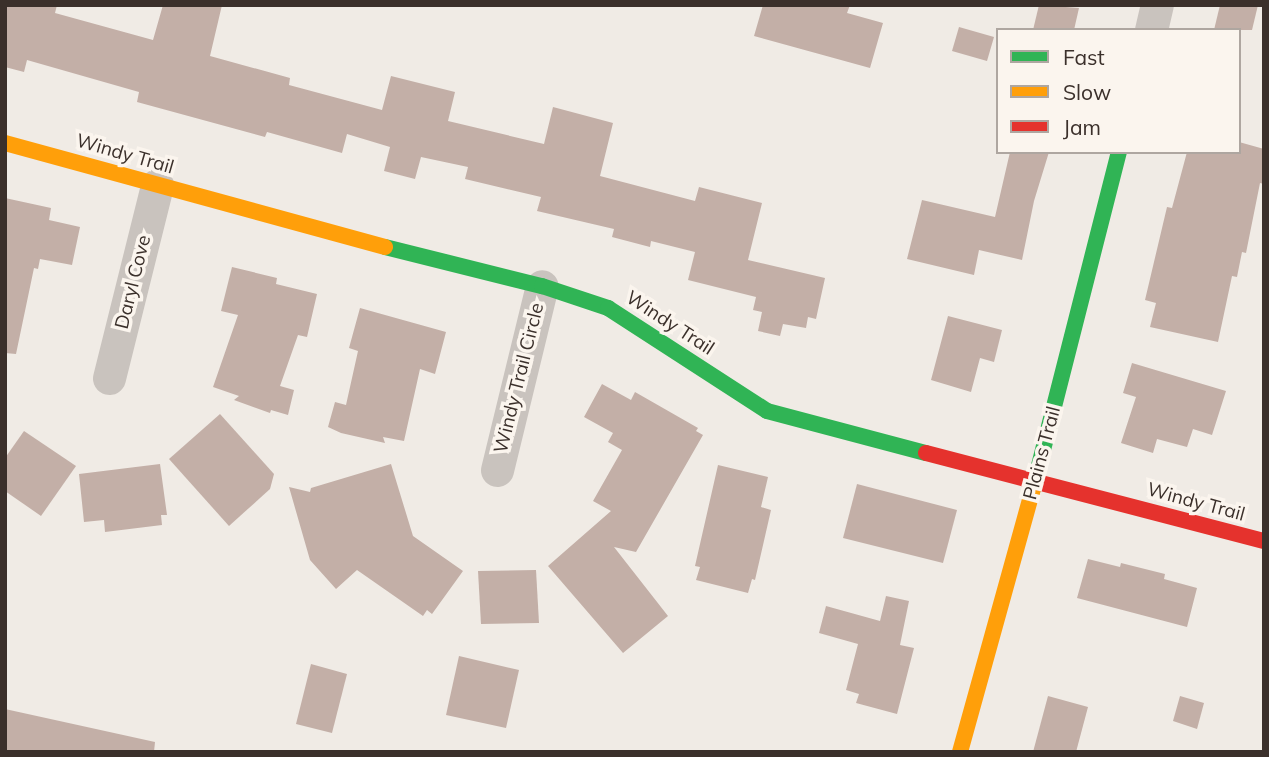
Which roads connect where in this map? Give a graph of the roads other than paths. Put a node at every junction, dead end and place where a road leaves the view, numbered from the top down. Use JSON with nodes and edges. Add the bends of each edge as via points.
{"nodes":[{"id":1,"x":1157,"y":5,"type":"edge"},
{"id":2,"x":1151,"y":28,"type":"edge"},
{"id":3,"x":5,"y":143,"type":"edge"},
{"id":4,"x":1118,"y":154,"type":"edge"},
{"id":5,"x":157,"y":185,"type":"junction"},
{"id":6,"x":542,"y":286,"type":"junction"},
{"id":7,"x":109,"y":378,"type":"dead end"},
{"id":8,"x":496,"y":470,"type":"dead end"},
{"id":9,"x":1035,"y":481,"type":"junction"},
{"id":10,"x":1264,"y":541,"type":"edge"},
{"id":11,"x":960,"y":752,"type":"edge"}],
"edges":[{"from":1,"to":2,"type":"street"},
{"from":3,"to":5,"type":"street","name":"Windy Trail"},
{"from":4,"to":9,"type":"street","name":"Plains Trail"},
{"from":5,"to":6,"type":"street","name":"Windy Trail"},
{"from":5,"to":7,"type":"street","name":"Daryl Cove"},
{"from":6,"to":8,"type":"street","name":"Windy Trail Circle"},
{"from":6,"to":9,"type":"street","name":"Windy Trail","via":[[608,307],[767,411]]},
{"from":9,"to":10,"type":"street","name":"Windy Trail"},
{"from":9,"to":11,"type":"street","name":"Plains Trail"}]}
